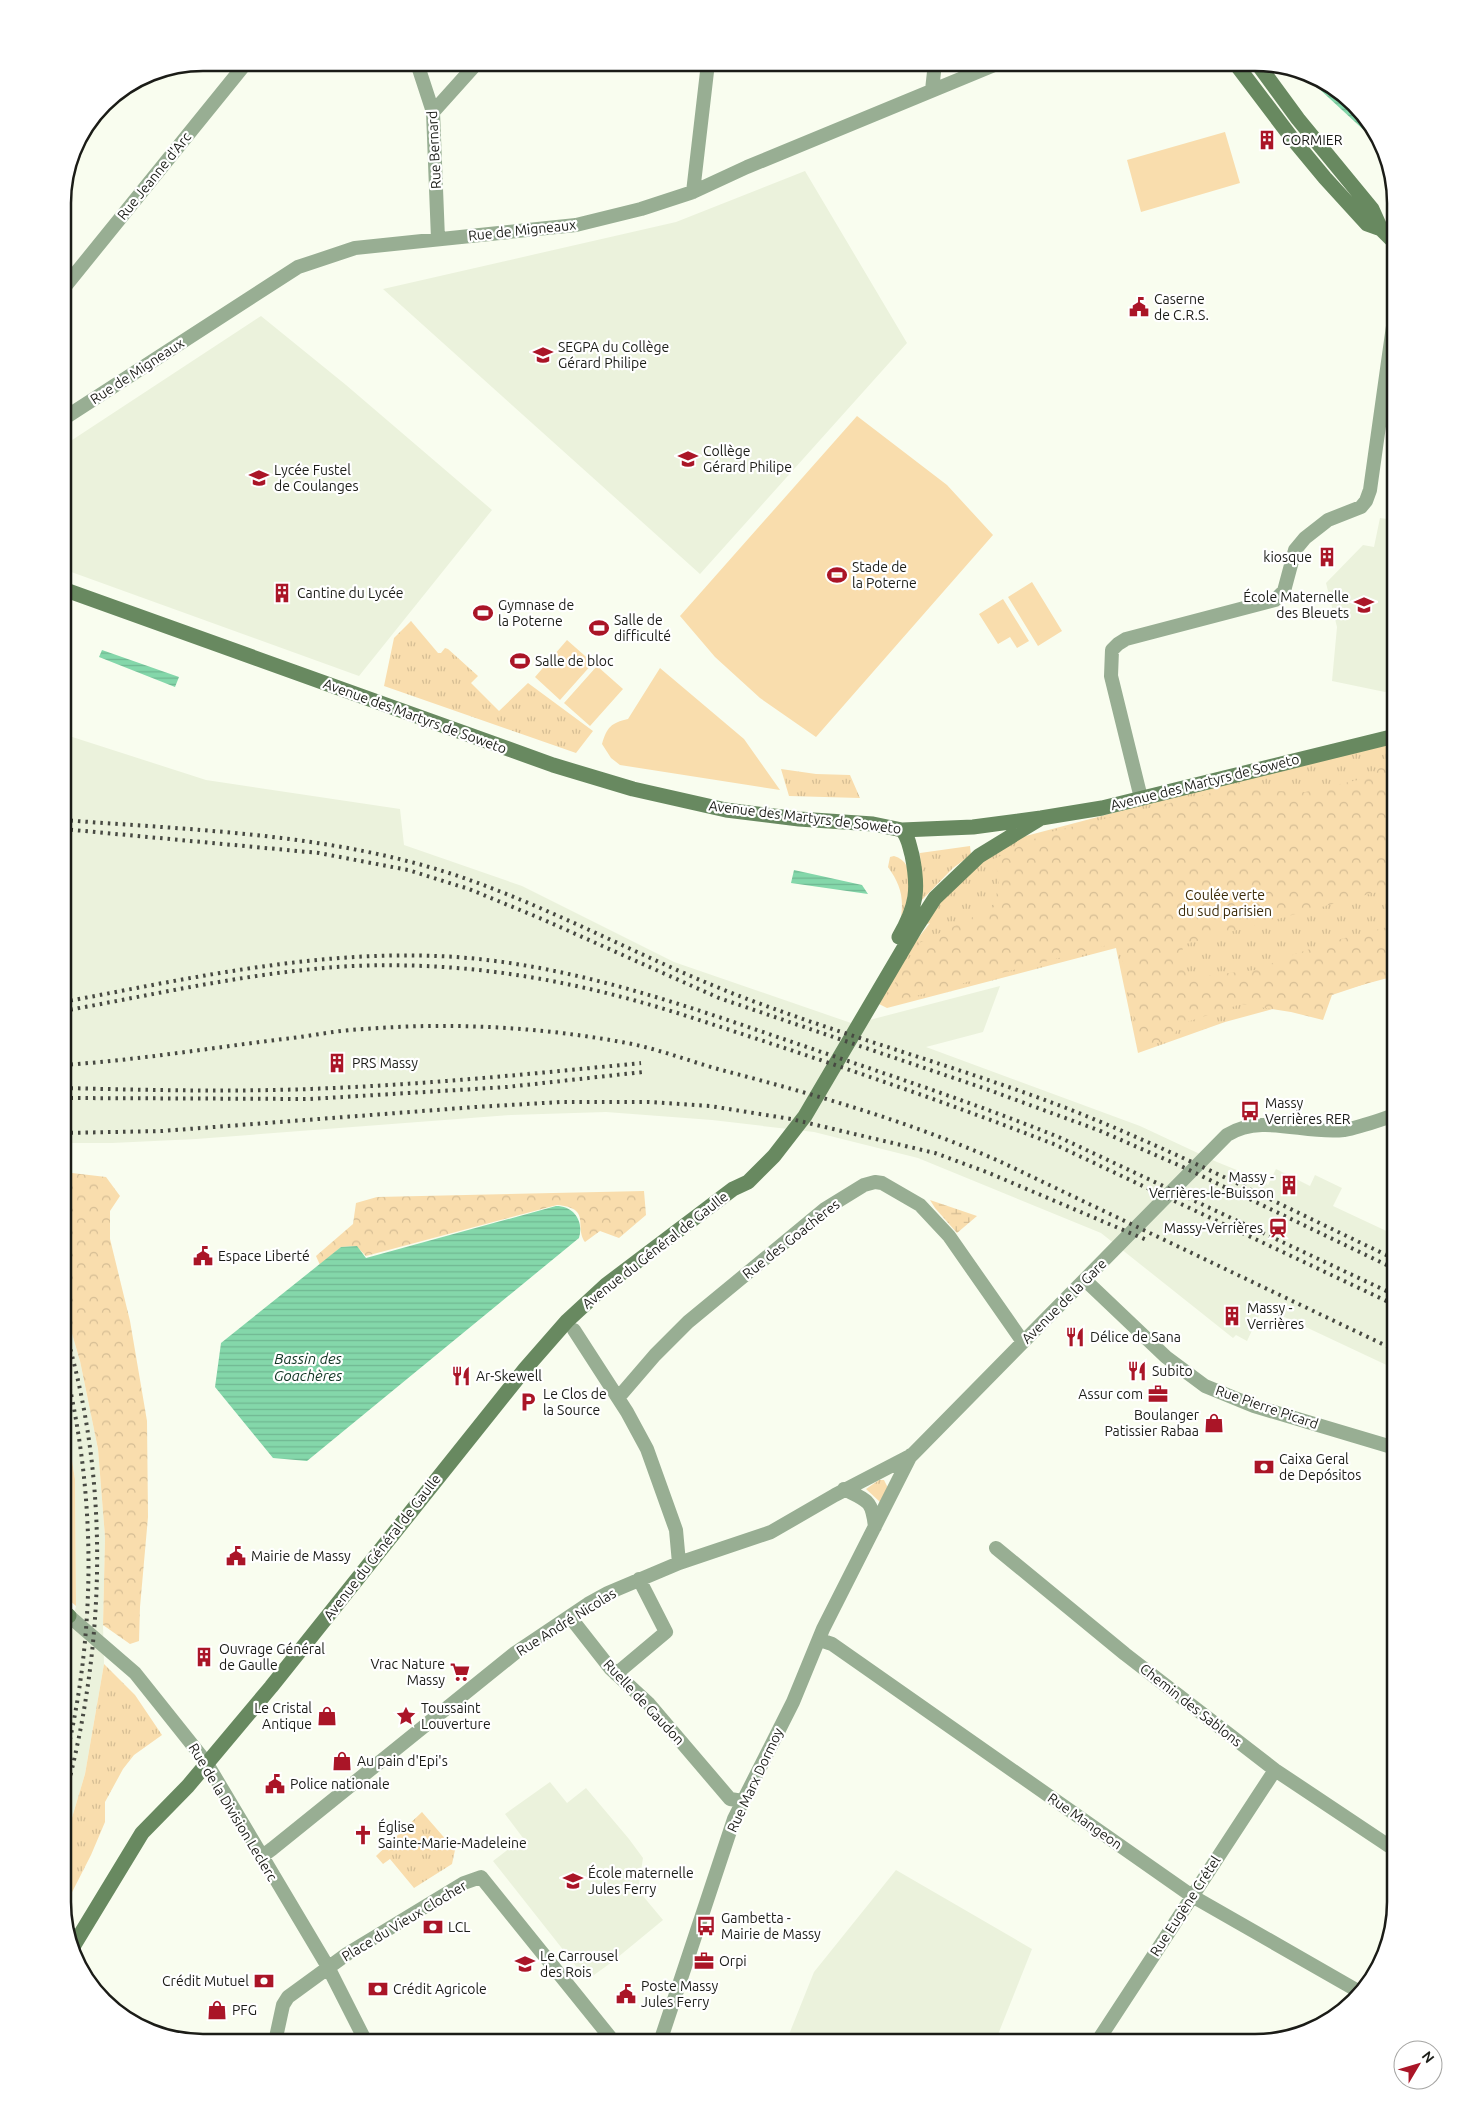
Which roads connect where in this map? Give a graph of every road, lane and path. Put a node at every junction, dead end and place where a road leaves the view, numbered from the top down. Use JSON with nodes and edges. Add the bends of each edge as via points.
{"nodes":[{"id":1,"x":239,"y":71,"type":"edge"},
{"id":2,"x":420,"y":71,"type":"edge"},
{"id":3,"x":469,"y":71,"type":"edge"},
{"id":4,"x":707,"y":71,"type":"edge"},
{"id":5,"x":934,"y":72,"type":"edge"},
{"id":6,"x":977,"y":72,"type":"edge"},
{"id":7,"x":1242,"y":72,"type":"edge"},
{"id":8,"x":1253,"y":72,"type":"edge"},
{"id":9,"x":1264,"y":72,"type":"edge"},
{"id":10,"x":932,"y":90,"type":"junction"},
{"id":11,"x":433,"y":112,"type":"junction"},
{"id":12,"x":693,"y":192,"type":"junction"},
{"id":13,"x":1362,"y":197,"type":"junction"},
{"id":14,"x":1381,"y":229,"type":"junction"},
{"id":15,"x":1387,"y":235,"type":"edge"},
{"id":16,"x":438,"y":239,"type":"junction"},
{"id":17,"x":72,"y":278,"type":"edge"},
{"id":18,"x":1387,"y":374,"type":"edge"},
{"id":19,"x":72,"y":413,"type":"edge"},
{"id":20,"x":72,"y":593,"type":"edge"},
{"id":21,"x":72,"y":598,"type":"edge"},
{"id":22,"x":89,"y":600,"type":"junction"},
{"id":23,"x":1387,"y":738,"type":"edge"},
{"id":24,"x":1141,"y":798,"type":"junction"},
{"id":25,"x":1041,"y":818,"type":"junction"},
{"id":26,"x":902,"y":830,"type":"junction"},
{"id":27,"x":1387,"y":1118,"type":"edge"},
{"id":28,"x":733,"y":1189,"type":"junction"},
{"id":29,"x":1085,"y":1280,"type":"junction"},
{"id":30,"x":574,"y":1330,"type":"dead end"},
{"id":31,"x":1023,"y":1342,"type":"junction"},
{"id":32,"x":618,"y":1398,"type":"junction"},
{"id":33,"x":1387,"y":1445,"type":"edge"},
{"id":34,"x":912,"y":1455,"type":"junction"},
{"id":35,"x":844,"y":1489,"type":"junction"},
{"id":36,"x":876,"y":1528,"type":"junction"},
{"id":37,"x":996,"y":1548,"type":"dead end"},
{"id":38,"x":679,"y":1563,"type":"junction"},
{"id":39,"x":639,"y":1579,"type":"junction"},
{"id":40,"x":71,"y":1617,"type":"edge"},
{"id":41,"x":570,"y":1617,"type":"junction"},
{"id":42,"x":820,"y":1640,"type":"junction"},
{"id":43,"x":616,"y":1674,"type":"junction"},
{"id":44,"x":206,"y":1762,"type":"junction"},
{"id":45,"x":1275,"y":1770,"type":"junction"},
{"id":46,"x":743,"y":1801,"type":"junction"},
{"id":47,"x":1387,"y":1844,"type":"edge"},
{"id":48,"x":261,"y":1857,"type":"junction"},
{"id":49,"x":1192,"y":1896,"type":"junction"},
{"id":50,"x":77,"y":1939,"type":"edge"},
{"id":51,"x":328,"y":1968,"type":"junction"},
{"id":52,"x":1354,"y":1989,"type":"edge"},
{"id":53,"x":277,"y":2033,"type":"edge"},
{"id":54,"x":361,"y":2033,"type":"edge"},
{"id":55,"x":607,"y":2033,"type":"edge"},
{"id":56,"x":663,"y":2033,"type":"edge"},
{"id":57,"x":1101,"y":2034,"type":"edge"}],
"edges":[{"from":1,"to":17,"type":"street","name":"Rue Jeanne d'Arc"},
{"from":2,"to":11,"type":"street","name":"Rue Bernard"},
{"from":3,"to":11,"type":"street"},
{"from":4,"to":12,"type":"street"},
{"from":5,"to":10,"type":"street"},
{"from":6,"to":10,"type":"street","name":"Rue de Migneaux"},
{"from":7,"to":14,"type":"main road","via":[[1325,178],[1367,224]]},
{"from":8,"to":13,"type":"main road","via":[[1329,172]]},
{"from":9,"to":13,"type":"main road"},
{"from":10,"to":12,"type":"street","name":"Rue de Migneaux"},
{"from":11,"to":16,"type":"street","name":"Rue Bernard"},
{"from":12,"to":16,"type":"street","name":"Rue de Migneaux","via":[[576,226]]},
{"from":13,"to":14,"type":"main road","via":[[1372,208]]},
{"from":14,"to":15,"type":"main road"},
{"from":16,"to":19,"type":"street","name":"Rue de Migneaux","via":[[355,248],[298,267]]},
{"from":18,"to":24,"type":"street","via":[[1366,501],[1361,507],[1328,520],[1294,550],[1284,591],[1275,600],[1126,639],[1112,650],[1111,676]]},
{"from":20,"to":22,"type":"main road","name":"Avenue des Martyrs de Soweto"},
{"from":21,"to":22,"type":"main road","name":"Avenue des Martyrs de Soweto"},
{"from":22,"to":26,"type":"main road","name":"Avenue des Martyrs de Soweto","via":[[553,765],[633,789],[726,810],[873,824]]},
{"from":23,"to":24,"type":"main road","name":"Avenue des Martyrs de Soweto"},
{"from":24,"to":25,"type":"main road","name":"Avenue des Martyrs de Soweto"},
{"from":25,"to":26,"type":"main road","name":"Avenue des Martyrs de Soweto","via":[[973,827]]},
{"from":25,"to":28,"type":"main road","name":"Avenue du Général de Gaulle","via":[[979,856],[935,898],[806,1116],[762,1169],[748,1182]]},
{"from":26,"to":28,"type":"main road","name":"Avenue du Général de Gaulle","via":[[908,837],[917,882],[914,905],[904,928],[794,1117]]},
{"from":27,"to":29,"type":"street","name":"Avenue de la Gare","via":[[1344,1130],[1268,1124],[1238,1129],[1216,1146]]},
{"from":28,"to":44,"type":"main road","name":"Avenue du Général de Gaulle","via":[[606,1284],[567,1321],[462,1446],[271,1687]]},
{"from":29,"to":31,"type":"street","name":"Avenue de la Gare"},
{"from":29,"to":33,"type":"street","name":"Rue Pierre Picard","via":[[1166,1357],[1205,1386],[1254,1406]]},
{"from":30,"to":32,"type":"street"},
{"from":31,"to":32,"type":"street","name":"Rue des Goachères","via":[[949,1236],[920,1205],[875,1182],[864,1185],[825,1209],[688,1322]]},
{"from":31,"to":34,"type":"street","name":"Avenue de la Gare"},
{"from":32,"to":38,"type":"street","via":[[653,1466],[676,1530]]},
{"from":34,"to":35,"type":"street","name":"Rue André Nicolas"},
{"from":34,"to":36,"type":"street","name":"Rue Marx Dormoy"},
{"from":35,"to":36,"type":"street","via":[[870,1504]]},
{"from":35,"to":38,"type":"street","name":"Rue André Nicolas","via":[[770,1532]]},
{"from":36,"to":42,"type":"street","name":"Rue Marx Dormoy"},
{"from":37,"to":45,"type":"street","name":"Chemin des Sablons"},
{"from":38,"to":39,"type":"street","name":"Rue André Nicolas"},
{"from":39,"to":41,"type":"street","name":"Rue André Nicolas","via":[[608,1593]]},
{"from":39,"to":43,"type":"street","via":[[666,1632]]},
{"from":40,"to":44,"type":"street","name":"Rue de la Division Leclerc","via":[[135,1673]]},
{"from":41,"to":43,"type":"street","name":"Ruelle de Gaudon"},
{"from":41,"to":48,"type":"street","name":"Rue André Nicolas","via":[[515,1653]]},
{"from":42,"to":46,"type":"street","name":"Rue Marx Dormoy"},
{"from":42,"to":49,"type":"street","name":"Rue Mangeon","via":[[832,1644]]},
{"from":43,"to":46,"type":"street","name":"Ruelle de Gaudon","via":[[649,1704],[730,1798]]},
{"from":44,"to":48,"type":"street","name":"Rue de la Division Leclerc"},
{"from":44,"to":50,"type":"main road","name":"Avenue du Général de Gaulle","via":[[142,1833]]},
{"from":45,"to":47,"type":"street","name":"Chemin des Sablons"},
{"from":45,"to":49,"type":"street","name":"Rue Eugène Crétel"},
{"from":46,"to":56,"type":"street","name":"Rue Marx Dormoy","via":[[734,1819]]},
{"from":48,"to":51,"type":"street","name":"Rue de la Division Leclerc"},
{"from":49,"to":52,"type":"street","name":"Rue Mangeon"},
{"from":49,"to":57,"type":"street","name":"Rue Eugène Crétel"},
{"from":51,"to":53,"type":"street","name":"Place du Vieux Clocher","via":[[288,1997],[282,2005]]},
{"from":51,"to":54,"type":"street","name":"Rue de la Division Leclerc"},
{"from":51,"to":55,"type":"street","name":"Place du Vieux Clocher","via":[[464,1883],[481,1877]]}]}
